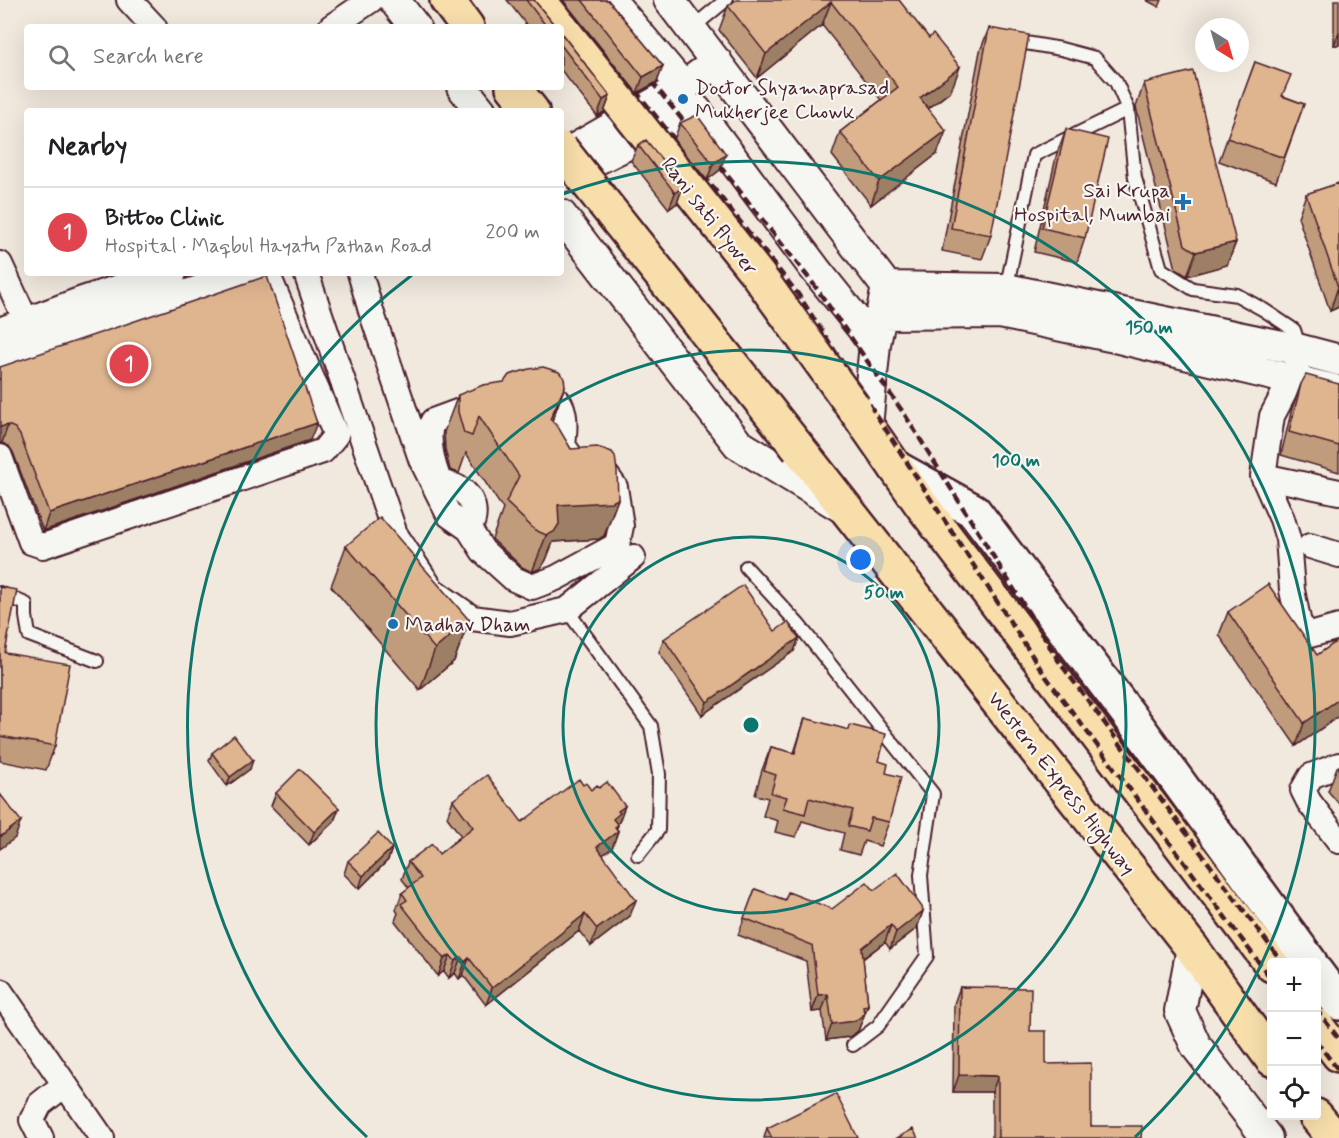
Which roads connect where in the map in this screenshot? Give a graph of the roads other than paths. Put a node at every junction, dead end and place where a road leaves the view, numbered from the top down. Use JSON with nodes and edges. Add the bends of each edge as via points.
{"nodes":[{"id":1,"x":129,"y":0,"type":"edge"},
{"id":2,"x":371,"y":0,"type":"edge"},
{"id":3,"x":394,"y":0,"type":"edge"},
{"id":4,"x":447,"y":0,"type":"edge"},
{"id":5,"x":539,"y":0,"type":"edge"},
{"id":6,"x":610,"y":0,"type":"edge"},
{"id":7,"x":637,"y":0,"type":"edge"},
{"id":8,"x":669,"y":0,"type":"edge"},
{"id":9,"x":726,"y":0,"type":"edge"},
{"id":10,"x":151,"y":24,"type":"edge"},
{"id":11,"x":335,"y":24,"type":"edge"},
{"id":12,"x":413,"y":24,"type":"edge"},
{"id":13,"x":465,"y":24,"type":"edge"},
{"id":14,"x":559,"y":24,"type":"edge"},
{"id":15,"x":691,"y":29,"type":"junction"},
{"id":16,"x":564,"y":31,"type":"edge"},
{"id":17,"x":1009,"y":40,"type":"edge"},
{"id":18,"x":699,"y":75,"type":"junction"},
{"id":19,"x":464,"y":90,"type":"edge"},
{"id":20,"x":515,"y":90,"type":"edge"},
{"id":21,"x":479,"y":108,"type":"edge"},
{"id":22,"x":530,"y":108,"type":"edge"},
{"id":23,"x":1128,"y":109,"type":"junction"},
{"id":24,"x":564,"y":153,"type":"edge"},
{"id":25,"x":564,"y":156,"type":"edge"},
{"id":26,"x":564,"y":176,"type":"edge"},
{"id":27,"x":564,"y":219,"type":"edge"},
{"id":28,"x":0,"y":264,"type":"edge"},
{"id":29,"x":166,"y":276,"type":"edge"},
{"id":30,"x":239,"y":276,"type":"edge"},
{"id":31,"x":268,"y":276,"type":"edge"},
{"id":32,"x":307,"y":276,"type":"edge"},
{"id":33,"x":361,"y":276,"type":"edge"},
{"id":34,"x":884,"y":300,"type":"junction"},
{"id":35,"x":1003,"y":301,"type":"junction"},
{"id":36,"x":122,"y":303,"type":"junction"},
{"id":37,"x":14,"y":328,"type":"edge"},
{"id":38,"x":874,"y":344,"type":"junction"},
{"id":39,"x":1339,"y":360,"type":"edge"},
{"id":40,"x":0,"y":363,"type":"edge"},
{"id":41,"x":1296,"y":364,"type":"junction"},
{"id":42,"x":1339,"y":390,"type":"edge"},
{"id":43,"x":875,"y":437,"type":"junction"},
{"id":44,"x":0,"y":457,"type":"edge"},
{"id":45,"x":1263,"y":476,"type":"junction"},
{"id":46,"x":0,"y":478,"type":"edge"},
{"id":47,"x":1339,"y":492,"type":"edge"},
{"id":48,"x":0,"y":495,"type":"edge"},
{"id":49,"x":848,"y":511,"type":"junction"},
{"id":50,"x":469,"y":529,"type":"junction"},
{"id":51,"x":1310,"y":546,"type":"dead end"},
{"id":52,"x":1339,"y":555,"type":"edge"},
{"id":53,"x":633,"y":557,"type":"dead end"},
{"id":54,"x":746,"y":567,"type":"dead end"},
{"id":55,"x":0,"y":593,"type":"edge"},
{"id":56,"x":567,"y":610,"type":"junction"},
{"id":57,"x":1339,"y":627,"type":"edge"},
{"id":58,"x":97,"y":661,"type":"dead end"},
{"id":59,"x":1339,"y":765,"type":"edge"},
{"id":60,"x":1339,"y":841,"type":"edge"},
{"id":61,"x":638,"y":855,"type":"dead end"},
{"id":62,"x":1192,"y":948,"type":"junction"},
{"id":63,"x":1267,"y":958,"type":"edge"},
{"id":64,"x":1306,"y":958,"type":"edge"},
{"id":65,"x":1321,"y":978,"type":"edge"},
{"id":66,"x":0,"y":991,"type":"edge"},
{"id":67,"x":1339,"y":1003,"type":"edge"},
{"id":68,"x":1321,"y":1030,"type":"edge"},
{"id":69,"x":853,"y":1045,"type":"edge"},
{"id":70,"x":1267,"y":1052,"type":"edge"},
{"id":71,"x":1339,"y":1055,"type":"edge"},
{"id":72,"x":64,"y":1085,"type":"junction"},
{"id":73,"x":1319,"y":1120,"type":"edge"},
{"id":74,"x":41,"y":1138,"type":"edge"},
{"id":75,"x":102,"y":1138,"type":"edge"},
{"id":76,"x":1267,"y":1138,"type":"edge"},
{"id":77,"x":1334,"y":1138,"type":"edge"}],
"edges":[{"from":1,"to":10,"type":"street"},
{"from":2,"to":11,"type":"street"},
{"from":3,"to":12,"type":"street"},
{"from":4,"to":13,"type":"highway"},
{"from":5,"to":14,"type":"highway","name":"Rani sati flyover"},
{"from":6,"to":18,"type":"street"},
{"from":7,"to":18,"type":"street"},
{"from":8,"to":15,"type":"street"},
{"from":9,"to":15,"type":"lane"},
{"from":15,"to":18,"type":"street"},
{"from":16,"to":43,"type":"highway","name":"Rani sati flyover","bridge":true,"via":[[758,275]]},
{"from":17,"to":23,"type":"lane","via":[[1095,58],[1116,82]]},
{"from":18,"to":25,"type":"street"},
{"from":18,"to":34,"type":"street"},
{"from":19,"to":21,"type":"street"},
{"from":20,"to":22,"type":"highway"},
{"from":23,"to":35,"type":"lane","via":[[1034,155]]},
{"from":23,"to":41,"type":"lane","via":[[1135,178],[1161,269],[1193,289],[1237,295],[1294,330]]},
{"from":24,"to":49,"type":"highway","name":"Western Express Highway","bridge":true},
{"from":26,"to":38,"type":"street","via":[[696,110]]},
{"from":27,"to":49,"type":"street","via":[[738,444]]},
{"from":28,"to":37,"type":"street"},
{"from":29,"to":36,"type":"street"},
{"from":30,"to":36,"type":"street"},
{"from":31,"to":44,"type":"street","via":[[336,435],[323,451],[43,546],[31,542]]},
{"from":32,"to":56,"type":"street","via":[[395,534],[432,590],[472,618],[510,623]]},
{"from":33,"to":50,"type":"street","via":[[421,459],[449,514]]},
{"from":34,"to":35,"type":"street"},
{"from":34,"to":38,"type":"street"},
{"from":35,"to":41,"type":"street"},
{"from":36,"to":37,"type":"street"},
{"from":36,"to":40,"type":"street","via":[[51,342]]},
{"from":38,"to":43,"type":"street"},
{"from":39,"to":41,"type":"street"},
{"from":41,"to":42,"type":"street"},
{"from":41,"to":45,"type":"street","via":[[1272,416]]},
{"from":43,"to":63,"type":"highway","via":[[928,514]]},
{"from":43,"to":64,"type":"main road","via":[[974,511]]},
{"from":45,"to":47,"type":"street"},
{"from":45,"to":57,"type":"street","via":[[1288,539],[1299,624],[1311,635]]},
{"from":46,"to":48,"type":"street"},
{"from":49,"to":62,"type":"highway","name":"Western Express Highway"},
{"from":50,"to":50,"type":"street","via":[[483,551],[514,579],[532,587],[617,545],[621,526],[615,487],[607,476],[575,462],[562,446],[564,409],[554,395],[535,388],[509,392],[434,421],[429,428],[434,471],[440,482],[459,488],[475,511]]},
{"from":51,"to":52,"type":"street"},
{"from":53,"to":56,"type":"street"},
{"from":54,"to":69,"type":"lane","via":[[799,625],[933,794],[921,875],[927,956],[878,1026]]},
{"from":55,"to":58,"type":"lane","via":[[26,603],[29,635]]},
{"from":56,"to":61,"type":"lane","via":[[651,726],[659,774],[658,830]]},
{"from":59,"to":60,"type":"street","via":[[1311,776],[1303,790]]},
{"from":62,"to":70,"type":"highway","name":"Western Express Highway"},
{"from":62,"to":76,"type":"street","via":[[1180,1011],[1196,1047]]},
{"from":65,"to":67,"type":"main road"},
{"from":66,"to":72,"type":"street"},
{"from":68,"to":71,"type":"highway"},
{"from":72,"to":74,"type":"street","via":[[40,1104],[32,1120]]},
{"from":72,"to":75,"type":"street"},
{"from":73,"to":77,"type":"highway"}]}
